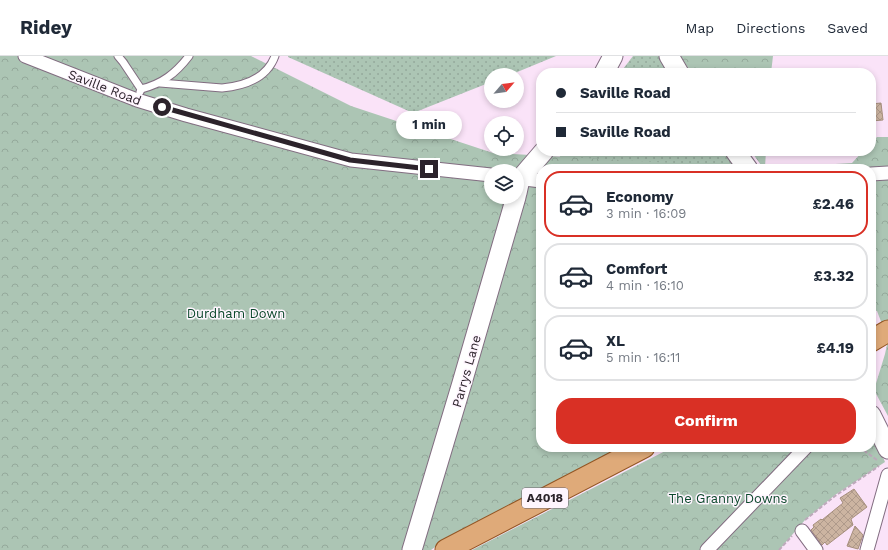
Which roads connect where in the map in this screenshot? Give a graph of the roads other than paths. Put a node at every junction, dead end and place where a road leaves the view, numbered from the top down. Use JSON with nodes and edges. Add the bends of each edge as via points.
{"nodes":[{"id":1,"x":25,"y":56,"type":"edge"},
{"id":2,"x":118,"y":56,"type":"edge"},
{"id":3,"x":189,"y":56,"type":"edge"},
{"id":4,"x":275,"y":56,"type":"edge"},
{"id":5,"x":613,"y":56,"type":"edge"},
{"id":6,"x":669,"y":56,"type":"edge"},
{"id":7,"x":607,"y":68,"type":"edge"},
{"id":8,"x":676,"y":68,"type":"edge"},
{"id":9,"x":160,"y":83,"type":"junction"},
{"id":10,"x":139,"y":95,"type":"junction"},
{"id":11,"x":536,"y":164,"type":"edge"},
{"id":12,"x":888,"y":173,"type":"edge"},
{"id":13,"x":484,"y":174,"type":"edge"},
{"id":14,"x":876,"y":174,"type":"edge"},
{"id":15,"x":524,"y":184,"type":"edge"},
{"id":16,"x":514,"y":204,"type":"edge"},
{"id":17,"x":888,"y":319,"type":"edge"},
{"id":18,"x":876,"y":324,"type":"edge"},
{"id":19,"x":888,"y":331,"type":"edge"},
{"id":20,"x":876,"y":337,"type":"edge"},
{"id":21,"x":876,"y":425,"type":"edge"},
{"id":22,"x":888,"y":449,"type":"edge"},
{"id":23,"x":634,"y":452,"type":"edge"},
{"id":24,"x":801,"y":452,"type":"edge"},
{"id":25,"x":888,"y":475,"type":"edge"},
{"id":26,"x":799,"y":530,"type":"road end"},
{"id":27,"x":414,"y":548,"type":"edge"},
{"id":28,"x":446,"y":550,"type":"edge"},
{"id":29,"x":707,"y":550,"type":"edge"},
{"id":30,"x":816,"y":550,"type":"edge"},
{"id":31,"x":867,"y":550,"type":"edge"}],
"edges":[{"from":1,"to":10,"type":"street","name":"Saville Road"},
{"from":2,"to":10,"type":"lane","via":[[124,62]]},
{"from":3,"to":9,"type":"lane","via":[[176,71]]},
{"from":4,"to":9,"type":"lane","via":[[265,73],[250,82],[232,87]]},
{"from":5,"to":7,"type":"main road"},
{"from":6,"to":8,"type":"main road"},
{"from":9,"to":10,"type":"lane"},
{"from":10,"to":13,"type":"street","name":"Saville Road","via":[[186,115],[350,160]]},
{"from":11,"to":15,"type":"main road"},
{"from":12,"to":14,"type":"street"},
{"from":16,"to":27,"type":"main road","name":"Parrys Lane"},
{"from":17,"to":18,"type":"main road"},
{"from":19,"to":20,"type":"main road"},
{"from":21,"to":22,"type":"main road"},
{"from":23,"to":28,"type":"main road","number":"A4018"},
{"from":24,"to":29,"type":"street"},
{"from":25,"to":31,"type":"street"},
{"from":26,"to":30,"type":"street"}]}
